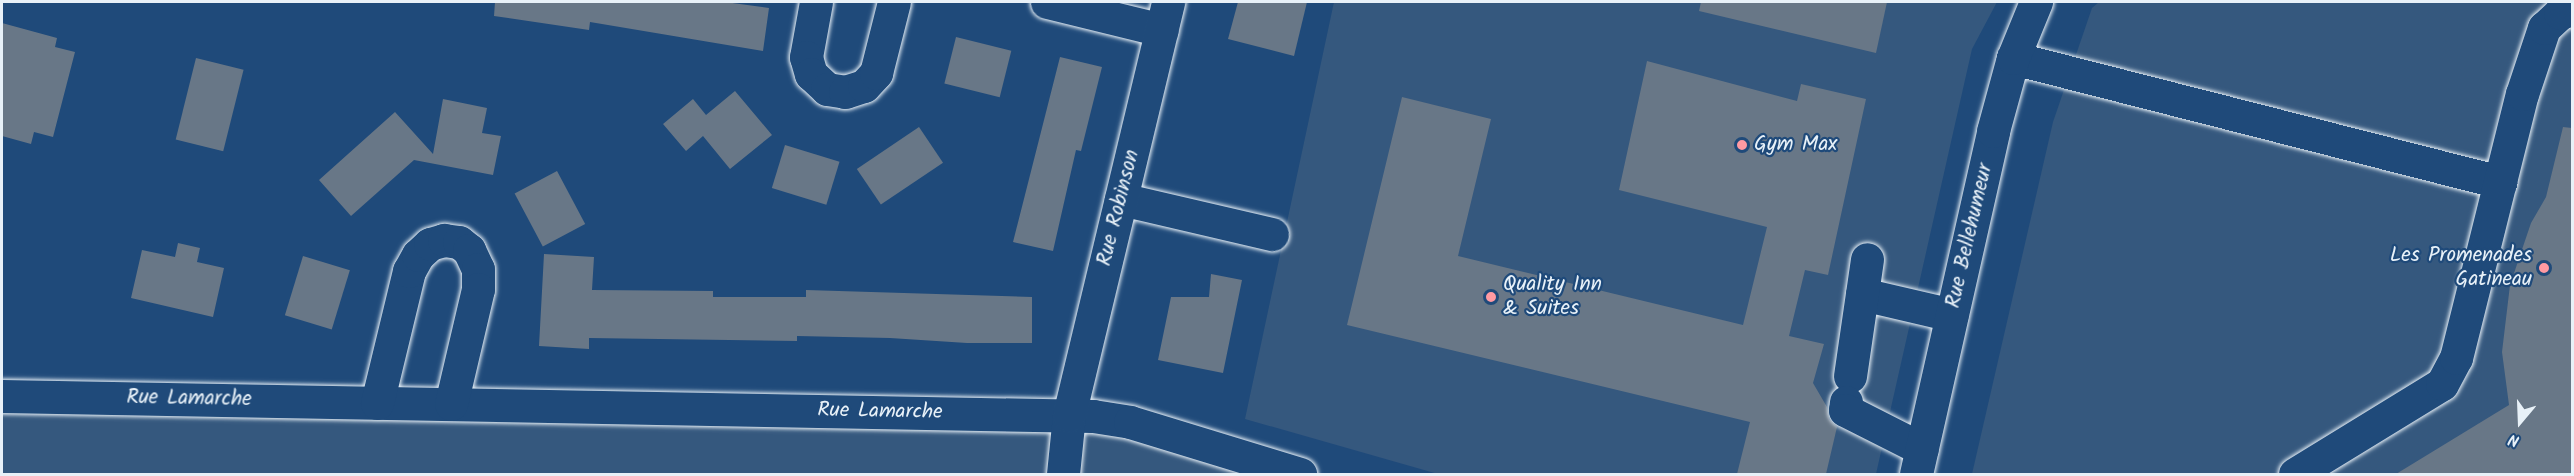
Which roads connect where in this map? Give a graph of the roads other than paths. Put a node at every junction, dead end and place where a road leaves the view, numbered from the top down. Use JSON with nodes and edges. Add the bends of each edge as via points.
{"nodes":[{"id":1,"x":816,"y":2,"type":"edge"},
{"id":2,"x":894,"y":2,"type":"edge"},
{"id":3,"x":1047,"y":2,"type":"edge"},
{"id":4,"x":2036,"y":2,"type":"edge"},
{"id":5,"x":2572,"y":9,"type":"edge"},
{"id":6,"x":1165,"y":16,"type":"edge"},
{"id":7,"x":2013,"y":58,"type":"junction"},
{"id":8,"x":2500,"y":182,"type":"junction"},
{"id":9,"x":1121,"y":199,"type":"junction"},
{"id":10,"x":1272,"y":234,"type":"dead end"},
{"id":11,"x":1867,"y":258,"type":"dead end"},
{"id":12,"x":1862,"y":294,"type":"junction"},
{"id":13,"x":1952,"y":315,"type":"junction"},
{"id":14,"x":2,"y":396,"type":"edge"},
{"id":15,"x":377,"y":403,"type":"junction"},
{"id":16,"x":451,"y":404,"type":"junction"},
{"id":17,"x":1069,"y":415,"type":"junction"},
{"id":18,"x":1919,"y":465,"type":"edge"},
{"id":19,"x":1063,"y":474,"type":"edge"},
{"id":20,"x":1300,"y":474,"type":"edge"},
{"id":21,"x":2295,"y":474,"type":"edge"}],
"edges":[{"from":1,"to":2,"type":"street","via":[[806,57],[811,74],[827,89],[845,92],[864,86],[876,73]]},
{"from":3,"to":6,"type":"street"},
{"from":4,"to":7,"type":"street","name":"Rue Bellehumeur"},
{"from":5,"to":8,"type":"street","via":[[2560,13],[2544,28],[2522,94]]},
{"from":6,"to":9,"type":"street","name":"Rue Robinson"},
{"from":7,"to":8,"type":"street"},
{"from":7,"to":13,"type":"street","name":"Rue Bellehumeur"},
{"from":8,"to":21,"type":"street","via":[[2456,358],[2442,384]]},
{"from":9,"to":10,"type":"street"},
{"from":9,"to":17,"type":"street","name":"Rue Robinson"},
{"from":11,"to":12,"type":"street"},
{"from":12,"to":13,"type":"street"},
{"from":12,"to":18,"type":"street","via":[[1845,410]]},
{"from":13,"to":18,"type":"street","name":"Rue Bellehumeur"},
{"from":14,"to":15,"type":"street","name":"Rue Lamarche"},
{"from":15,"to":16,"type":"street","name":"Rue Lamarche"},
{"from":15,"to":16,"type":"street","via":[[409,271],[430,244],[444,240],[469,250],[478,269],[478,289]]},
{"from":16,"to":17,"type":"street","name":"Rue Lamarche"},
{"from":17,"to":19,"type":"street","name":"Rue Robinson"},
{"from":17,"to":20,"type":"street","name":"Rue Lamarche","via":[[1110,417]]}]}
